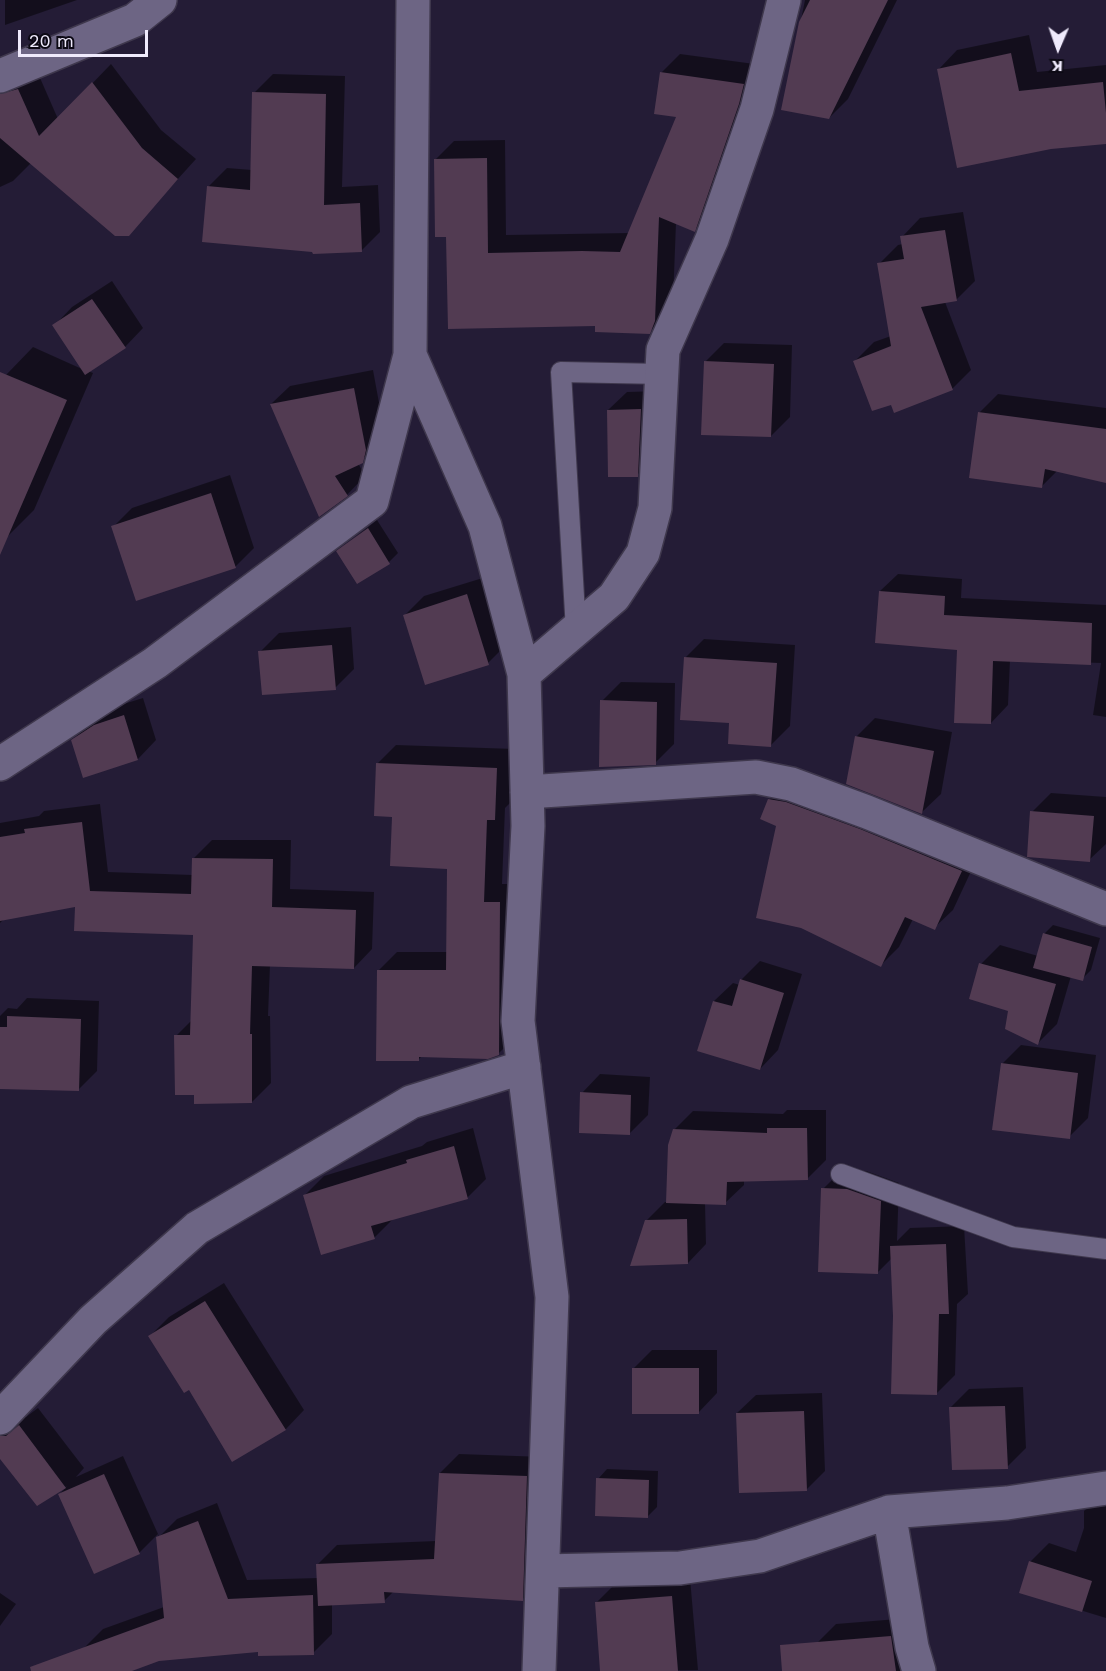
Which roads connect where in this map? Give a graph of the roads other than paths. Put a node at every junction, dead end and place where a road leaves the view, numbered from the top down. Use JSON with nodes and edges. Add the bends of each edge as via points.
{"nodes":[{"id":1,"x":160,"y":0,"type":"edge"},
{"id":2,"x":413,"y":0,"type":"edge"},
{"id":3,"x":784,"y":0,"type":"edge"},
{"id":4,"x":0,"y":76,"type":"edge"},
{"id":5,"x":410,"y":355,"type":"junction"},
{"id":6,"x":662,"y":374,"type":"junction"},
{"id":7,"x":576,"y":631,"type":"junction"},
{"id":8,"x":524,"y":674,"type":"junction"},
{"id":9,"x":0,"y":764,"type":"edge"},
{"id":10,"x":527,"y":792,"type":"junction"},
{"id":11,"x":1106,"y":909,"type":"edge"},
{"id":12,"x":524,"y":1067,"type":"junction"},
{"id":13,"x":841,"y":1174,"type":"dead end"},
{"id":14,"x":1106,"y":1249,"type":"edge"},
{"id":15,"x":0,"y":1418,"type":"edge"},
{"id":16,"x":1106,"y":1488,"type":"edge"},
{"id":17,"x":889,"y":1512,"type":"junction"},
{"id":18,"x":543,"y":1571,"type":"junction"},
{"id":19,"x":539,"y":1671,"type":"edge"},
{"id":20,"x":920,"y":1671,"type":"edge"}],
"edges":[{"from":1,"to":4,"type":"street","via":[[135,20]]},
{"from":2,"to":5,"type":"street"},
{"from":3,"to":6,"type":"street","via":[[757,109],[712,239],[663,350]]},
{"from":5,"to":8,"type":"street","via":[[485,526]]},
{"from":5,"to":9,"type":"street","via":[[372,501],[155,663]]},
{"from":6,"to":7,"type":"street","via":[[655,508],[643,553],[615,597]]},
{"from":6,"to":7,"type":"lane","via":[[561,372]]},
{"from":7,"to":8,"type":"street"},
{"from":8,"to":10,"type":"street"},
{"from":10,"to":11,"type":"street","via":[[756,777],[791,784]]},
{"from":10,"to":12,"type":"street","via":[[518,1021]]},
{"from":12,"to":15,"type":"street","via":[[411,1102],[197,1228],[93,1320]]},
{"from":12,"to":18,"type":"street","via":[[552,1297]]},
{"from":13,"to":14,"type":"lane","via":[[1012,1237]]},
{"from":16,"to":17,"type":"street","via":[[1007,1503]]},
{"from":17,"to":18,"type":"street","via":[[760,1556],[680,1568]]},
{"from":17,"to":20,"type":"street","via":[[912,1647]]},
{"from":18,"to":19,"type":"street"}]}
